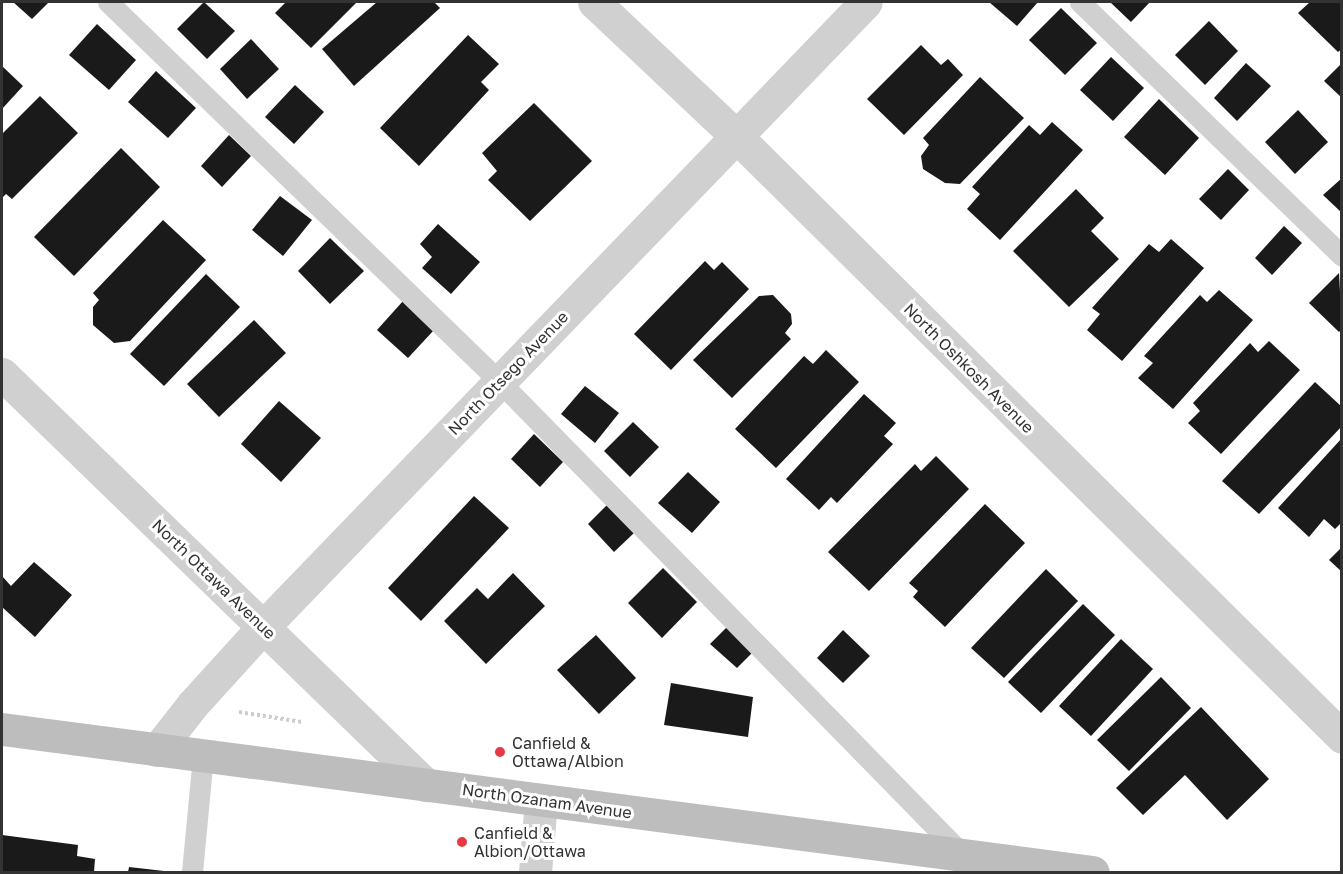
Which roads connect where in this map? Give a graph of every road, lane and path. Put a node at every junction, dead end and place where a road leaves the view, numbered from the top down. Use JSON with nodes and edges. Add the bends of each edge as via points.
{"nodes":[{"id":1,"x":108,"y":2,"type":"edge"},
{"id":2,"x":594,"y":2,"type":"edge"},
{"id":3,"x":866,"y":2,"type":"edge"},
{"id":4,"x":1080,"y":2,"type":"edge"},
{"id":5,"x":736,"y":136,"type":"junction"},
{"id":6,"x":1341,"y":256,"type":"edge"},
{"id":7,"x":2,"y":374,"type":"edge"},
{"id":8,"x":500,"y":382,"type":"junction"},
{"id":9,"x":263,"y":627,"type":"junction"},
{"id":10,"x":227,"y":710,"type":"dead end"},
{"id":11,"x":295,"y":712,"type":"dead end"},
{"id":12,"x":294,"y":721,"type":"junction"},
{"id":13,"x":302,"y":722,"type":"dead end"},
{"id":14,"x":2,"y":729,"type":"edge"},
{"id":15,"x":1341,"y":737,"type":"edge"},
{"id":16,"x":157,"y":750,"type":"junction"},
{"id":17,"x":203,"y":756,"type":"junction"},
{"id":18,"x":426,"y":784,"type":"junction"},
{"id":19,"x":541,"y":800,"type":"junction"},
{"id":20,"x":963,"y":855,"type":"junction"},
{"id":21,"x":192,"y":873,"type":"edge"},
{"id":22,"x":535,"y":873,"type":"edge"},
{"id":23,"x":1093,"y":873,"type":"edge"}],
"edges":[{"from":1,"to":8,"type":"lane"},
{"from":2,"to":5,"type":"street","name":"North Oshkosh Avenue"},
{"from":3,"to":5,"type":"street","name":"North Otsego Avenue"},
{"from":4,"to":6,"type":"lane"},
{"from":5,"to":8,"type":"street","name":"North Otsego Avenue"},
{"from":5,"to":15,"type":"street","name":"North Oshkosh Avenue"},
{"from":7,"to":9,"type":"street","name":"North Ottawa Avenue"},
{"from":8,"to":9,"type":"street","name":"North Otsego Avenue"},
{"from":8,"to":20,"type":"lane"},
{"from":9,"to":16,"type":"street","name":"North Otsego Avenue"},
{"from":9,"to":18,"type":"street","name":"North Ottawa Avenue"},
{"from":10,"to":12,"type":"path"},
{"from":11,"to":12,"type":"path"},
{"from":12,"to":13,"type":"path"},
{"from":14,"to":16,"type":"street","name":"North Ozanam Avenue"},
{"from":16,"to":17,"type":"street","name":"North Ozanam Avenue"},
{"from":17,"to":18,"type":"street","name":"North Ozanam Avenue"},
{"from":17,"to":21,"type":"lane"},
{"from":18,"to":19,"type":"street","name":"North Ozanam Avenue"},
{"from":19,"to":20,"type":"street","name":"North Ozanam Avenue"},
{"from":19,"to":22,"type":"street"},
{"from":20,"to":23,"type":"street","name":"North Ozanam Avenue"}]}
